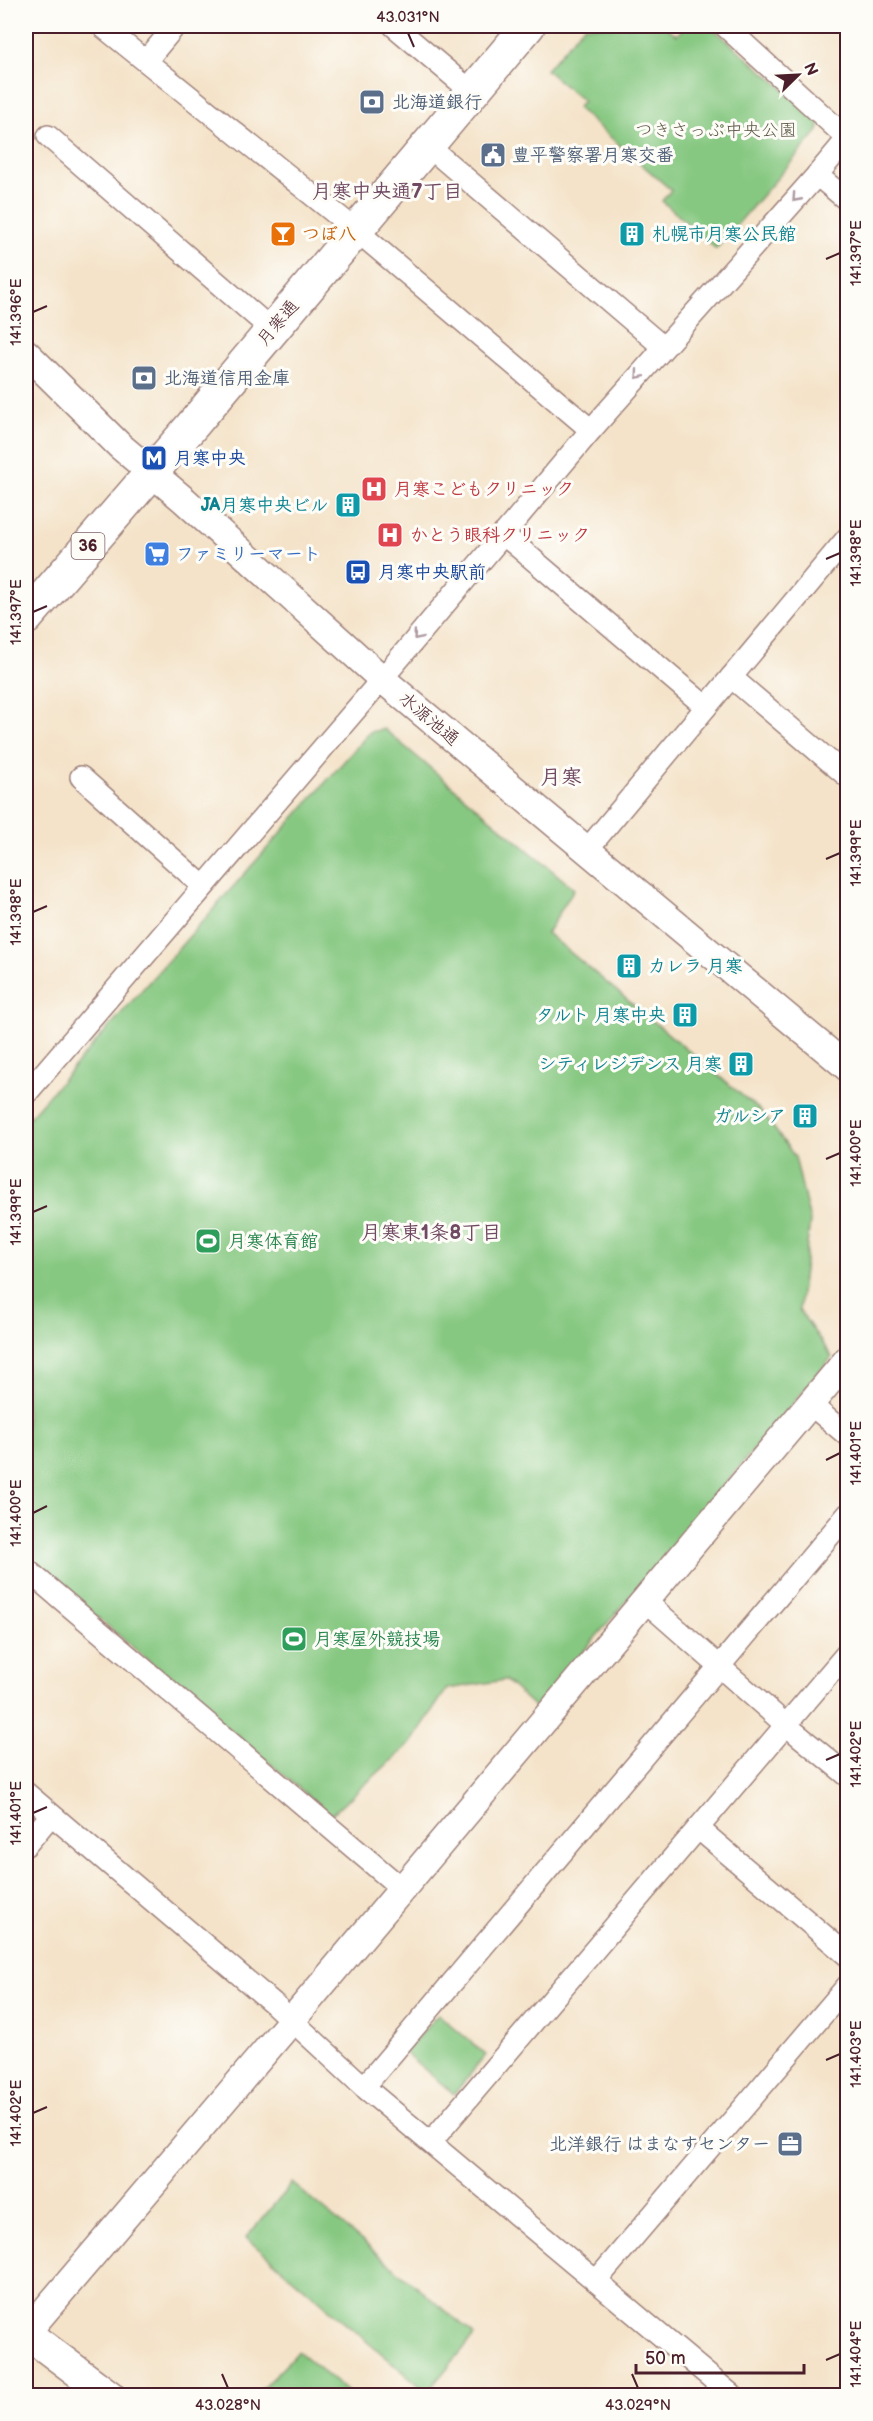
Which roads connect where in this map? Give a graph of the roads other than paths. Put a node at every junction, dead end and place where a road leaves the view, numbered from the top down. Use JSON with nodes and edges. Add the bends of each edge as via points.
{"nodes":[{"id":1,"x":102,"y":26,"type":"edge"},
{"id":2,"x":175,"y":26,"type":"edge"},
{"id":3,"x":394,"y":26,"type":"edge"},
{"id":4,"x":528,"y":26,"type":"edge"},
{"id":5,"x":725,"y":26,"type":"edge"},
{"id":6,"x":146,"y":62,"type":"junction"},
{"id":7,"x":472,"y":92,"type":"junction"},
{"id":8,"x":48,"y":136,"type":"dead end"},
{"id":9,"x":847,"y":138,"type":"edge"},
{"id":10,"x":428,"y":146,"type":"junction"},
{"id":11,"x":817,"y":175,"type":"junction"},
{"id":12,"x":848,"y":201,"type":"edge"},
{"id":13,"x":357,"y":231,"type":"junction"},
{"id":14,"x":272,"y":330,"type":"junction"},
{"id":15,"x":663,"y":347,"type":"junction"},
{"id":16,"x":26,"y":353,"type":"edge"},
{"id":17,"x":591,"y":430,"type":"junction"},
{"id":18,"x":151,"y":474,"type":"junction"},
{"id":19,"x":503,"y":534,"type":"junction"},
{"id":20,"x":848,"y":537,"type":"edge"},
{"id":21,"x":26,"y":618,"type":"edge"},
{"id":22,"x":731,"y":677,"type":"junction"},
{"id":23,"x":382,"y":679,"type":"junction"},
{"id":24,"x":706,"y":707,"type":"junction"},
{"id":25,"x":81,"y":777,"type":"dead end"},
{"id":26,"x":848,"y":777,"type":"edge"},
{"id":27,"x":586,"y":851,"type":"junction"},
{"id":28,"x":202,"y":886,"type":"junction"},
{"id":29,"x":848,"y":1068,"type":"edge"},
{"id":30,"x":26,"y":1094,"type":"edge"},
{"id":31,"x":848,"y":1359,"type":"edge"},
{"id":32,"x":810,"y":1404,"type":"junction"},
{"id":33,"x":848,"y":1436,"type":"edge"},
{"id":34,"x":848,"y":1514,"type":"edge"},
{"id":35,"x":26,"y":1569,"type":"edge"},
{"id":36,"x":644,"y":1600,"type":"junction"},
{"id":37,"x":848,"y":1652,"type":"edge"},
{"id":38,"x":720,"y":1666,"type":"junction"},
{"id":39,"x":786,"y":1725,"type":"junction"},
{"id":40,"x":848,"y":1776,"type":"edge"},
{"id":41,"x":26,"y":1793,"type":"edge"},
{"id":42,"x":51,"y":1815,"type":"junction"},
{"id":43,"x":698,"y":1828,"type":"junction"},
{"id":44,"x":26,"y":1845,"type":"edge"},
{"id":45,"x":401,"y":1888,"type":"junction"},
{"id":46,"x":848,"y":1956,"type":"edge"},
{"id":47,"x":848,"y":1985,"type":"edge"},
{"id":48,"x":291,"y":2020,"type":"junction"},
{"id":49,"x":364,"y":2087,"type":"junction"},
{"id":50,"x":430,"y":2142,"type":"junction"},
{"id":51,"x":597,"y":2280,"type":"junction"},
{"id":52,"x":26,"y":2333,"type":"edge"},
{"id":53,"x":110,"y":2396,"type":"edge"},
{"id":54,"x":733,"y":2396,"type":"edge"}],
"edges":[{"from":1,"to":6,"type":"street"},
{"from":2,"to":6,"type":"street"},
{"from":3,"to":7,"type":"street"},
{"from":4,"to":7,"type":"highway","name":"月寒通","number":"36"},
{"from":5,"to":9,"type":"street"},
{"from":6,"to":13,"type":"street"},
{"from":7,"to":10,"type":"highway","name":"月寒通","number":"36"},
{"from":8,"to":14,"type":"street"},
{"from":9,"to":11,"type":"street"},
{"from":10,"to":13,"type":"highway","name":"月寒通","number":"36"},
{"from":10,"to":15,"type":"street"},
{"from":11,"to":12,"type":"street"},
{"from":11,"to":15,"type":"street","one_way":true},
{"from":13,"to":14,"type":"highway","name":"月寒通","number":"36"},
{"from":13,"to":17,"type":"street"},
{"from":14,"to":18,"type":"highway","name":"月寒通","number":"36"},
{"from":15,"to":17,"type":"street","one_way":true},
{"from":16,"to":18,"type":"street","name":"水源池通"},
{"from":17,"to":19,"type":"street"},
{"from":18,"to":21,"type":"highway","name":"月寒通","number":"36"},
{"from":18,"to":23,"type":"street","name":"水源池通"},
{"from":19,"to":23,"type":"street","one_way":true},
{"from":19,"to":24,"type":"street"},
{"from":20,"to":22,"type":"street"},
{"from":22,"to":24,"type":"street"},
{"from":22,"to":26,"type":"street"},
{"from":23,"to":27,"type":"street","name":"水源池通"},
{"from":23,"to":28,"type":"street"},
{"from":24,"to":27,"type":"street"},
{"from":25,"to":28,"type":"street"},
{"from":27,"to":29,"type":"street","name":"水源池通"},
{"from":28,"to":30,"type":"street"},
{"from":31,"to":32,"type":"street"},
{"from":32,"to":33,"type":"street"},
{"from":32,"to":36,"type":"street"},
{"from":34,"to":38,"type":"street"},
{"from":35,"to":45,"type":"street"},
{"from":36,"to":38,"type":"street"},
{"from":36,"to":45,"type":"street"},
{"from":37,"to":39,"type":"street"},
{"from":38,"to":39,"type":"street"},
{"from":38,"to":49,"type":"street"},
{"from":39,"to":40,"type":"street"},
{"from":39,"to":43,"type":"street"},
{"from":41,"to":42,"type":"street"},
{"from":42,"to":44,"type":"street"},
{"from":42,"to":48,"type":"street"},
{"from":43,"to":46,"type":"street"},
{"from":43,"to":50,"type":"street"},
{"from":45,"to":48,"type":"street"},
{"from":47,"to":51,"type":"street"},
{"from":48,"to":49,"type":"street"},
{"from":48,"to":52,"type":"street"},
{"from":49,"to":50,"type":"street"},
{"from":50,"to":51,"type":"street"},
{"from":51,"to":54,"type":"street"},
{"from":52,"to":53,"type":"main road"}]}
